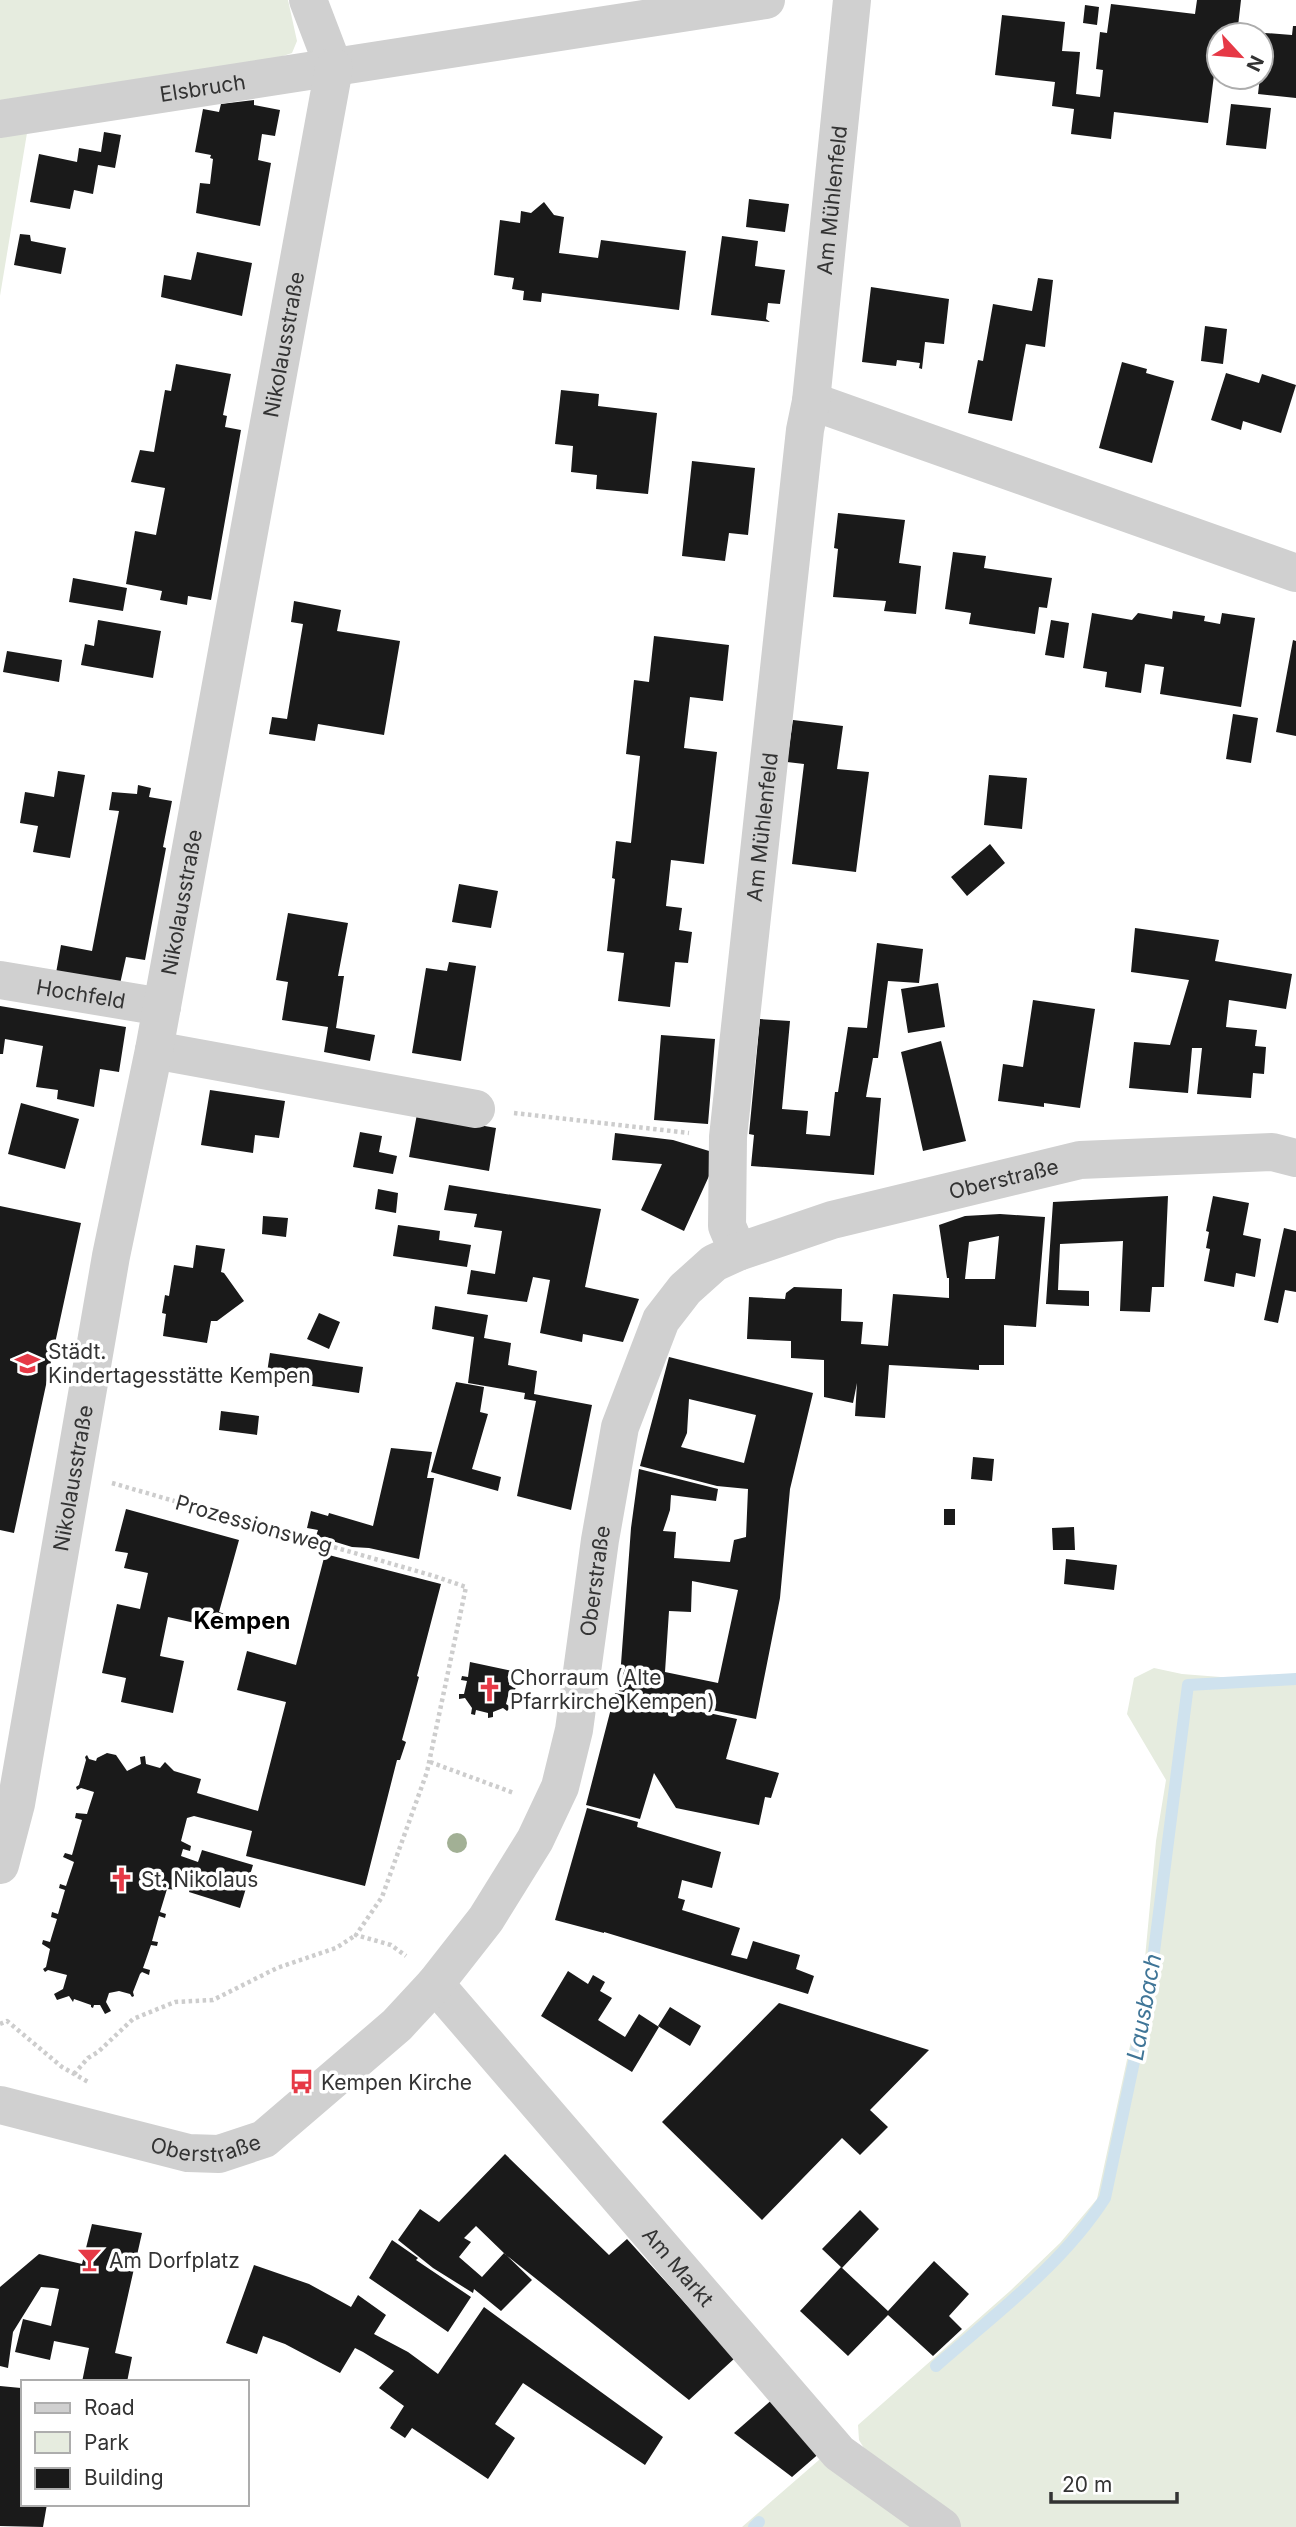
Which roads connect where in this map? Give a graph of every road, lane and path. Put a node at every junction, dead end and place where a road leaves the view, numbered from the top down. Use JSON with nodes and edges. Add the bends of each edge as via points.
{"nodes":[{"id":1,"x":308,"y":0,"type":"edge"},
{"id":2,"x":765,"y":0,"type":"edge"},
{"id":3,"x":852,"y":0,"type":"edge"},
{"id":4,"x":334,"y":68,"type":"junction"},
{"id":5,"x":0,"y":119,"type":"edge"},
{"id":6,"x":811,"y":401,"type":"junction"},
{"id":7,"x":1296,"y":573,"type":"edge"},
{"id":8,"x":0,"y":981,"type":"edge"},
{"id":9,"x":162,"y":1007,"type":"junction"},
{"id":10,"x":154,"y":1050,"type":"junction"},
{"id":11,"x":476,"y":1109,"type":"joint"},
{"id":12,"x":728,"y":1137,"type":"junction"},
{"id":13,"x":1296,"y":1158,"type":"edge"},
{"id":14,"x":738,"y":1252,"type":"junction"},
{"id":15,"x":74,"y":1472,"type":"junction"},
{"id":16,"x":430,"y":1762,"type":"junction"},
{"id":17,"x":514,"y":1793,"type":"dead end"},
{"id":18,"x":0,"y":1864,"type":"edge"},
{"id":19,"x":356,"y":1935,"type":"junction"},
{"id":20,"x":407,"y":1957,"type":"dead end"},
{"id":21,"x":435,"y":1984,"type":"junction"},
{"id":22,"x":74,"y":2074,"type":"dead end"},
{"id":23,"x":0,"y":2105,"type":"edge"},
{"id":24,"x":943,"y":2527,"type":"edge"}],
"edges":[{"from":1,"to":4,"type":"street"},
{"from":2,"to":4,"type":"street"},
{"from":3,"to":6,"type":"street","name":"Am Mühlenfeld"},
{"from":4,"to":5,"type":"street","name":"Elsbruch"},
{"from":4,"to":9,"type":"street","name":"Nikolausstraße"},
{"from":6,"to":7,"type":"street"},
{"from":6,"to":12,"type":"street","name":"Am Mühlenfeld"},
{"from":8,"to":9,"type":"street","name":"Hochfeld"},
{"from":9,"to":10,"type":"street","name":"Nikolausstraße"},
{"from":10,"to":11,"type":"street"},
{"from":10,"to":15,"type":"street","name":"Nikolausstraße","via":[[111,1256]]},
{"from":11,"to":12,"type":"path"},
{"from":12,"to":14,"type":"street","name":"Am Mühlenfeld","via":[[727,1226]]},
{"from":13,"to":14,"type":"street","name":"Oberstraße","via":[[1272,1152],[1080,1160],[832,1220]]},
{"from":14,"to":21,"type":"street","name":"Oberstraße","via":[[694,1280],[661,1320],[620,1427],[574,1730],[560,1787],[535,1840],[486,1919]]},
{"from":15,"to":16,"type":"path","name":"Prozessionsweg","via":[[466,1587]]},
{"from":15,"to":18,"type":"street","name":"Nikolausstraße","via":[[16,1804]]},
{"from":16,"to":17,"type":"path"},
{"from":16,"to":19,"type":"path","via":[[382,1897]]},
{"from":19,"to":20,"type":"path","via":[[391,1945]]},
{"from":19,"to":22,"type":"path","via":[[214,2000],[175,2002],[133,2019]]},
{"from":21,"to":23,"type":"street","name":"Oberstraße","via":[[397,2025],[264,2139],[219,2154],[188,2153]]},
{"from":21,"to":24,"type":"street","name":"Am Markt","via":[[839,2454]]}]}
